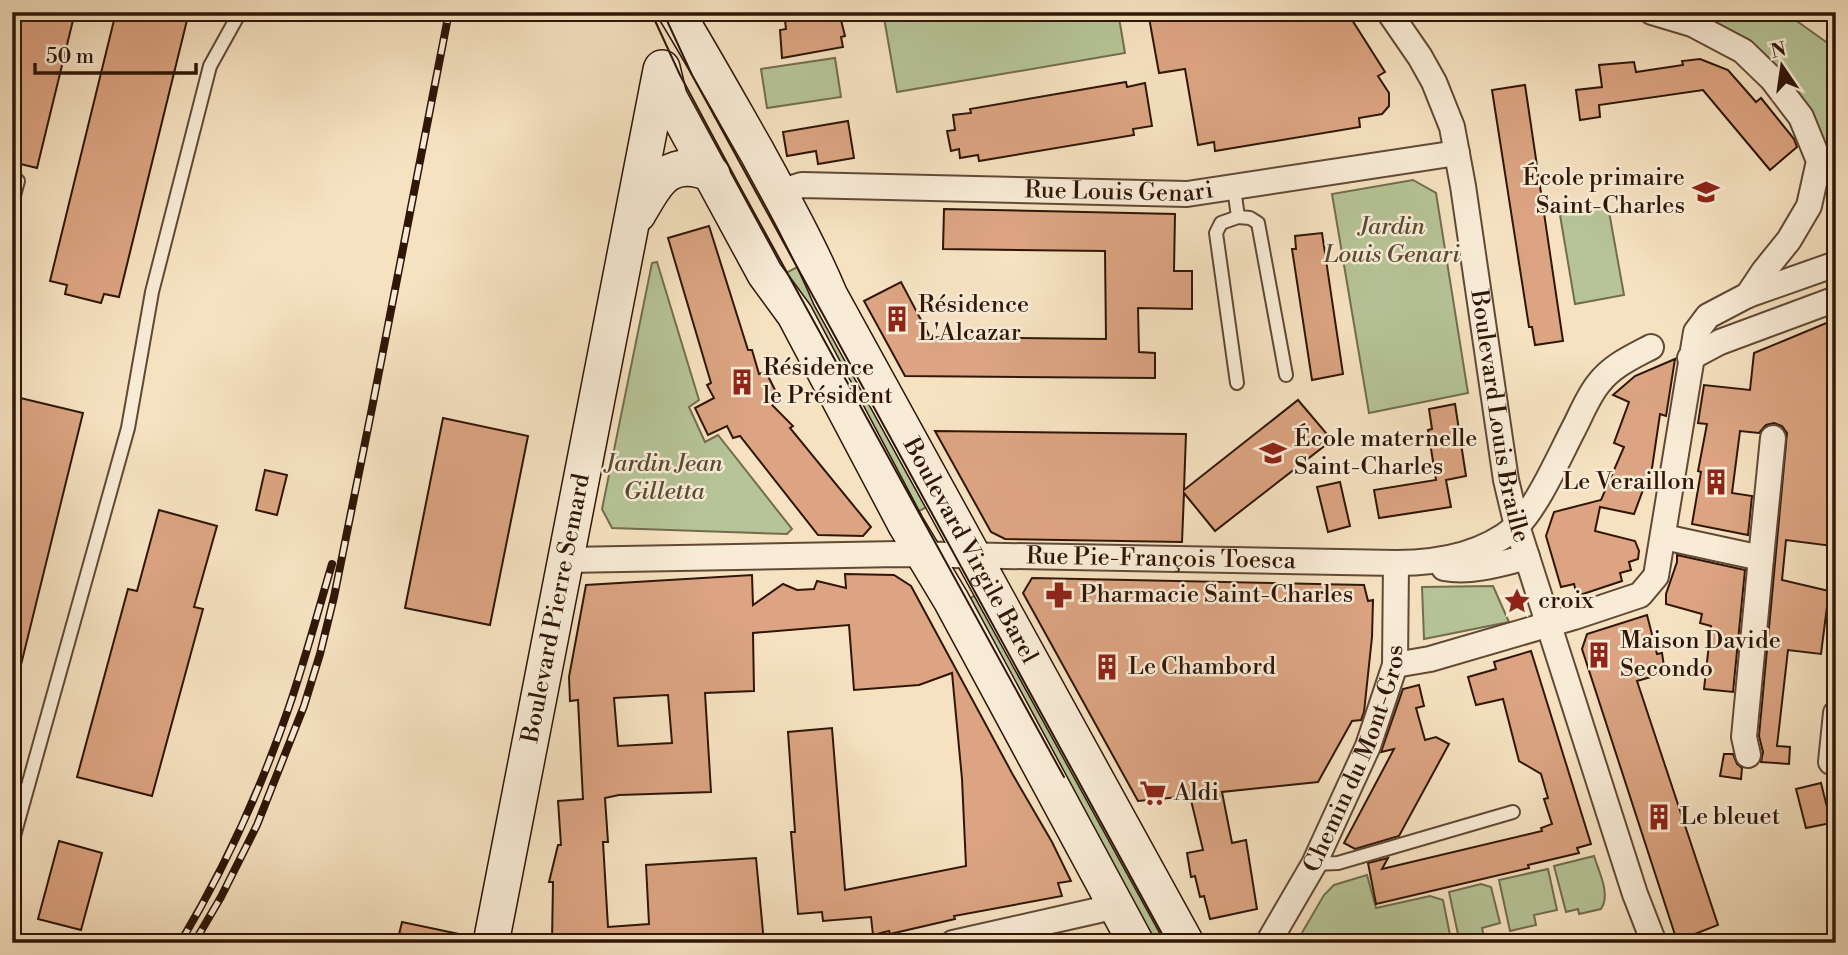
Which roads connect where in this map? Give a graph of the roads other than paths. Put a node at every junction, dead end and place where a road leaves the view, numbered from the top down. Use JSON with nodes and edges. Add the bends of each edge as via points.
{"nodes":[{"id":1,"x":240,"y":12,"type":"edge"},
{"id":2,"x":674,"y":12,"type":"edge"},
{"id":3,"x":1389,"y":12,"type":"edge"},
{"id":4,"x":1652,"y":12,"type":"edge"},
{"id":5,"x":662,"y":68,"type":"junction"},
{"id":6,"x":1457,"y":153,"type":"junction"},
{"id":7,"x":712,"y":174,"type":"junction"},
{"id":8,"x":12,"y":180,"type":"edge"},
{"id":9,"x":1234,"y":187,"type":"junction"},
{"id":10,"x":779,"y":192,"type":"junction"},
{"id":11,"x":12,"y":203,"type":"edge"},
{"id":12,"x":1238,"y":217,"type":"junction"},
{"id":13,"x":631,"y":226,"type":"junction"},
{"id":14,"x":1836,"y":264,"type":"edge"},
{"id":15,"x":1748,"y":295,"type":"junction"},
{"id":16,"x":1836,"y":299,"type":"edge"},
{"id":17,"x":1651,"y":347,"type":"dead end"},
{"id":18,"x":1690,"y":358,"type":"junction"},
{"id":19,"x":1286,"y":375,"type":"dead end"},
{"id":20,"x":1237,"y":383,"type":"dead end"},
{"id":21,"x":1773,"y":438,"type":"dead end"},
{"id":22,"x":1517,"y":526,"type":"junction"},
{"id":23,"x":1664,"y":537,"type":"junction"},
{"id":24,"x":924,"y":555,"type":"junction"},
{"id":25,"x":973,"y":555,"type":"junction"},
{"id":26,"x":1527,"y":557,"type":"junction"},
{"id":27,"x":1761,"y":558,"type":"junction"},
{"id":28,"x":566,"y":560,"type":"junction"},
{"id":29,"x":1407,"y":563,"type":"junction"},
{"id":30,"x":1549,"y":624,"type":"junction"},
{"id":31,"x":1395,"y":665,"type":"junction"},
{"id":32,"x":1836,"y":713,"type":"edge"},
{"id":33,"x":1748,"y":755,"type":"dead end"},
{"id":34,"x":1831,"y":762,"type":"dead end"},
{"id":35,"x":1513,"y":812,"type":"dead end"},
{"id":36,"x":12,"y":843,"type":"edge"},
{"id":37,"x":1314,"y":864,"type":"junction"},
{"id":38,"x":1117,"y":906,"type":"junction"},
{"id":39,"x":1647,"y":941,"type":"edge"},
{"id":40,"x":491,"y":943,"type":"edge"},
{"id":41,"x":953,"y":943,"type":"edge"},
{"id":42,"x":1136,"y":943,"type":"edge"},
{"id":43,"x":1186,"y":943,"type":"edge"},
{"id":44,"x":1268,"y":943,"type":"edge"}],
"edges":[{"from":1,"to":36,"type":"lane","via":[[209,66],[152,292],[128,428]]},
{"from":2,"to":5,"type":"main road","name":"Boulevard Virgile Barel"},
{"from":2,"to":10,"type":"main road","name":"Boulevard Virgile Barel"},
{"from":3,"to":6,"type":"street","name":"Boulevard Louis Braille","via":[[1434,82]]},
{"from":4,"to":15,"type":"street","via":[[1692,24],[1743,51],[1801,117],[1819,161],[1809,206]]},
{"from":5,"to":7,"type":"main road","name":"Boulevard Virgile Barel","via":[[669,97]]},
{"from":5,"to":13,"type":"main road","name":"Boulevard Pierre Semard"},
{"from":6,"to":9,"type":"street","name":"Rue Louis Genari"},
{"from":6,"to":22,"type":"street","name":"Boulevard Louis Braille","via":[[1506,480]]},
{"from":7,"to":13,"type":"main road","via":[[694,167],[676,169],[657,182]]},
{"from":7,"to":24,"type":"main road","name":"Boulevard Virgile Barel","via":[[765,274],[796,315]]},
{"from":8,"to":11,"type":"lane","via":[[18,181]]},
{"from":9,"to":10,"type":"street","name":"Rue Louis Genari","via":[[1187,194],[802,185]]},
{"from":9,"to":12,"type":"lane"},
{"from":10,"to":25,"type":"main road","name":"Boulevard Virgile Barel","via":[[830,296]]},
{"from":12,"to":19,"type":"lane","via":[[1258,223]]},
{"from":12,"to":20,"type":"lane","via":[[1221,223],[1216,233]]},
{"from":13,"to":28,"type":"main road","name":"Boulevard Pierre Semard"},
{"from":14,"to":15,"type":"street"},
{"from":15,"to":18,"type":"street","via":[[1708,316],[1696,332]]},
{"from":16,"to":18,"type":"street","via":[[1720,342]]},
{"from":17,"to":22,"type":"street","via":[[1620,363],[1598,383]]},
{"from":18,"to":23,"type":"street"},
{"from":21,"to":27,"type":"street"},
{"from":22,"to":26,"type":"street","name":"Boulevard Louis Braille"},
{"from":22,"to":29,"type":"street","via":[[1488,545],[1455,557]]},
{"from":23,"to":27,"type":"street"},
{"from":23,"to":30,"type":"street","via":[[1656,576],[1640,595]]},
{"from":24,"to":25,"type":"street","name":"Rue Pie-François Toesca"},
{"from":24,"to":28,"type":"street","name":"Rue Pie-François Toesca"},
{"from":24,"to":38,"type":"main road","name":"Boulevard Virgile Barel"},
{"from":25,"to":29,"type":"street","name":"Rue Pie-François Toesca"},
{"from":25,"to":43,"type":"main road","name":"Boulevard Virgile Barel"},
{"from":26,"to":29,"type":"street","via":[[1457,570]]},
{"from":26,"to":30,"type":"street","name":"Boulevard Louis Braille"},
{"from":27,"to":33,"type":"street","via":[[1744,737]]},
{"from":28,"to":40,"type":"main road","name":"Boulevard Pierre Semard"},
{"from":29,"to":31,"type":"street","name":"Chemin du Mont-Gros"},
{"from":30,"to":31,"type":"street"},
{"from":30,"to":39,"type":"street","name":"Boulevard Louis Braille"},
{"from":31,"to":37,"type":"street","name":"Chemin du Mont-Gros","via":[[1368,746]]},
{"from":32,"to":34,"type":"street"},
{"from":35,"to":37,"type":"lane","via":[[1338,863]]},
{"from":37,"to":44,"type":"street","name":"Chemin du Mont-Gros"},
{"from":38,"to":41,"type":"street"},
{"from":38,"to":42,"type":"main road","name":"Boulevard Virgile Barel"}]}
